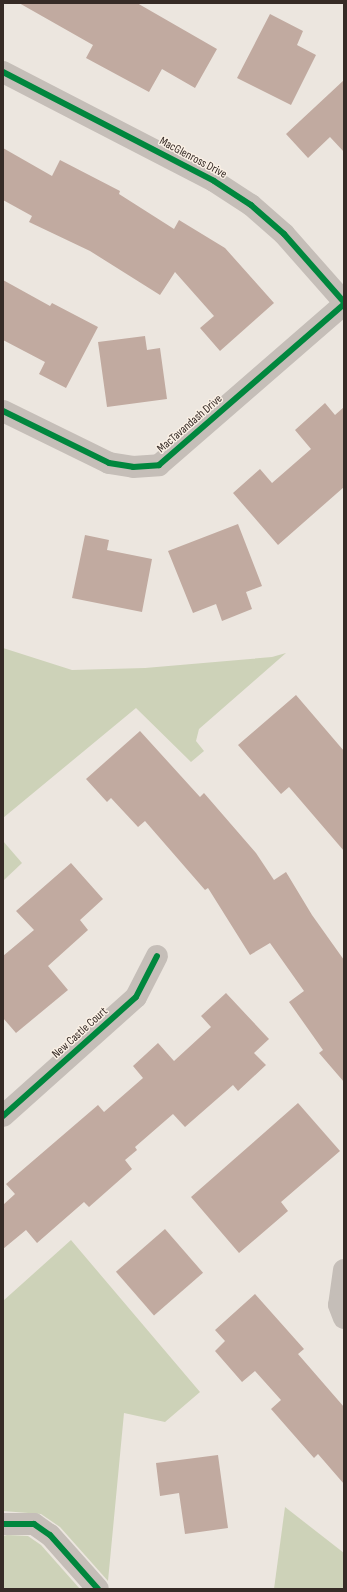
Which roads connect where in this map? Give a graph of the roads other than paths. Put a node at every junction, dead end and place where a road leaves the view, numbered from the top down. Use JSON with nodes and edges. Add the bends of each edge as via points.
{"nodes":[{"id":1,"x":3,"y":72,"type":"edge"},
{"id":2,"x":344,"y":303,"type":"edge"},
{"id":3,"x":3,"y":411,"type":"edge"},
{"id":4,"x":156,"y":956,"type":"dead end"},
{"id":5,"x":3,"y":1116,"type":"edge"},
{"id":6,"x":344,"y":1270,"type":"edge"},
{"id":7,"x":344,"y":1318,"type":"edge"},
{"id":8,"x":3,"y":1524,"type":"edge"},
{"id":9,"x":98,"y":1589,"type":"edge"}],
"edges":[{"from":1,"to":2,"type":"street","name":"MacGlenross Drive","via":[[214,181],[251,205],[284,234]]},
{"from":2,"to":3,"type":"street","name":"MacTavandash Drive","via":[[159,465],[133,467],[109,463]]},
{"from":4,"to":5,"type":"street","name":"New Castle Court","via":[[136,997]]},
{"from":6,"to":7,"type":"street","via":[[339,1305]]},
{"from":8,"to":9,"type":"street","via":[[34,1524],[50,1535]]}]}
